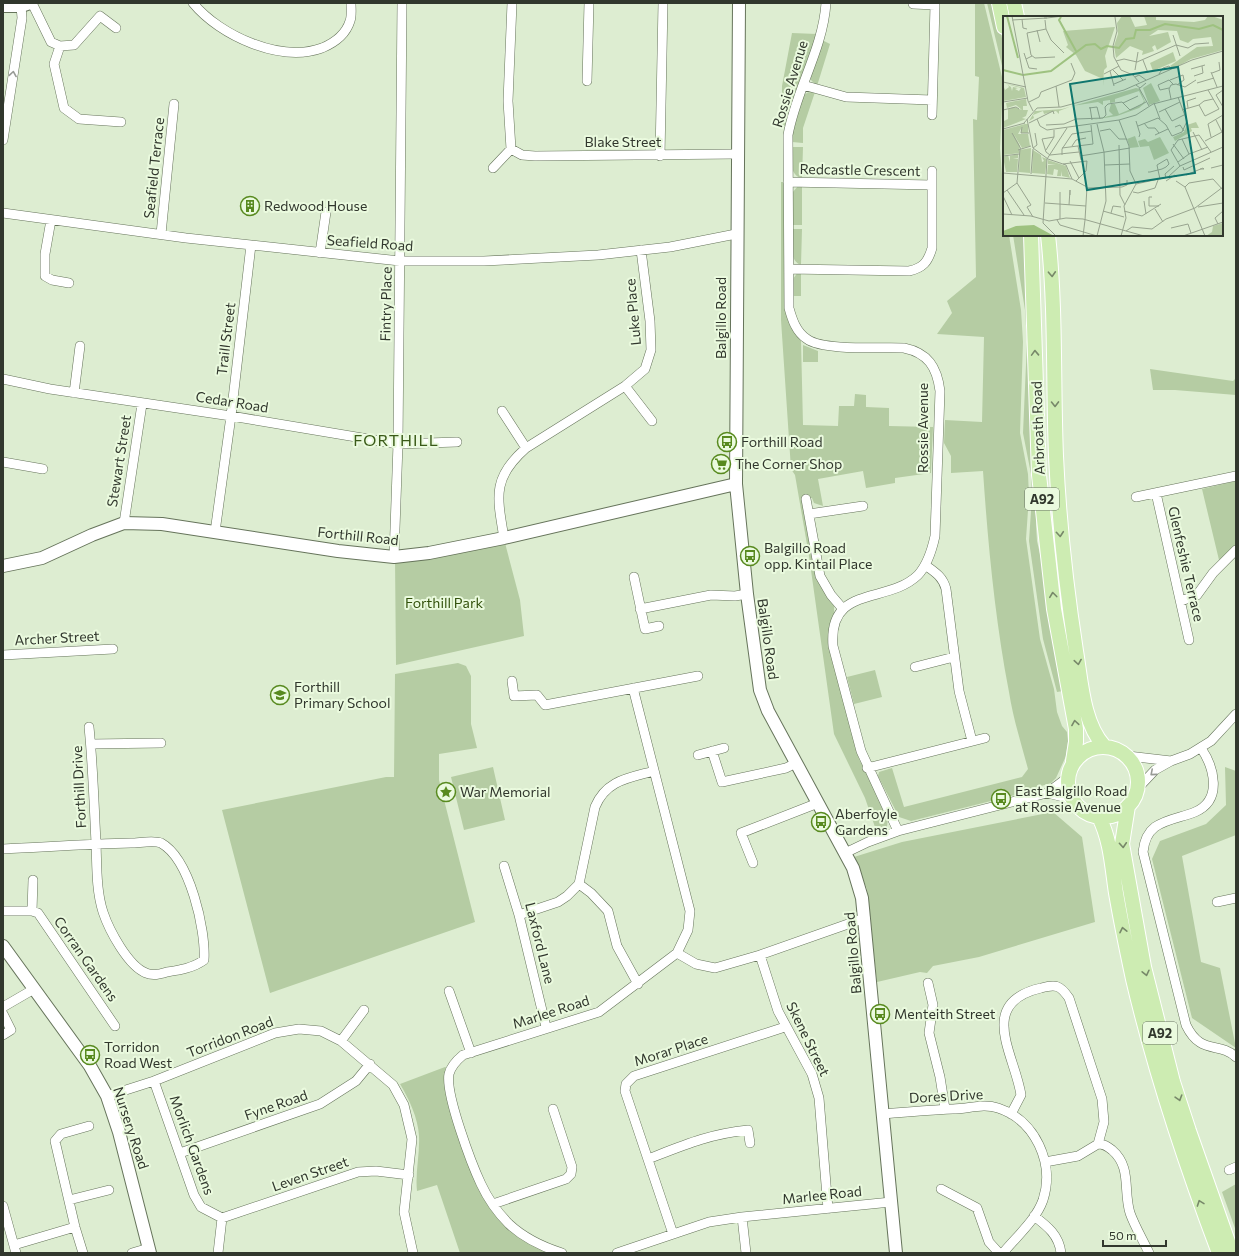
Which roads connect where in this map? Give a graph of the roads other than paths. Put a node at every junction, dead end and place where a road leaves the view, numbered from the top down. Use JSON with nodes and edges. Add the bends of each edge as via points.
{"nodes":[{"id":1,"x":193,"y":3,"type":"edge"},
{"id":2,"x":351,"y":3,"type":"edge"},
{"id":3,"x":402,"y":3,"type":"edge"},
{"id":4,"x":512,"y":3,"type":"edge"},
{"id":5,"x":589,"y":3,"type":"edge"},
{"id":6,"x":663,"y":3,"type":"edge"},
{"id":7,"x":739,"y":3,"type":"edge"},
{"id":8,"x":826,"y":3,"type":"edge"},
{"id":9,"x":999,"y":3,"type":"edge"},
{"id":10,"x":1014,"y":3,"type":"edge"},
{"id":11,"x":28,"y":4,"type":"edge"},
{"id":12,"x":913,"y":4,"type":"dead end"},
{"id":13,"x":3,"y":6,"type":"edge"},
{"id":14,"x":1017,"y":16,"type":"edge"},
{"id":15,"x":1003,"y":21,"type":"edge"},
{"id":16,"x":116,"y":28,"type":"dead end"},
{"id":17,"x":60,"y":46,"type":"junction"},
{"id":18,"x":587,"y":81,"type":"dead end"},
{"id":19,"x":803,"y":85,"type":"junction"},
{"id":20,"x":932,"y":100,"type":"junction"},
{"id":21,"x":174,"y":104,"type":"dead end"},
{"id":22,"x":932,"y":114,"type":"dead end"},
{"id":23,"x":121,"y":122,"type":"dead end"},
{"id":24,"x":3,"y":140,"type":"edge"},
{"id":25,"x":511,"y":150,"type":"junction"},
{"id":26,"x":737,"y":154,"type":"junction"},
{"id":27,"x":660,"y":156,"type":"junction"},
{"id":28,"x":493,"y":168,"type":"dead end"},
{"id":29,"x":932,"y":171,"type":"dead end"},
{"id":30,"x":788,"y":182,"type":"junction"},
{"id":31,"x":932,"y":185,"type":"junction"},
{"id":32,"x":326,"y":212,"type":"dead end"},
{"id":33,"x":3,"y":213,"type":"edge"},
{"id":34,"x":51,"y":220,"type":"junction"},
{"id":35,"x":161,"y":234,"type":"junction"},
{"id":36,"x":736,"y":234,"type":"junction"},
{"id":37,"x":1031,"y":236,"type":"edge"},
{"id":38,"x":1048,"y":236,"type":"edge"},
{"id":39,"x":251,"y":245,"type":"junction"},
{"id":40,"x":641,"y":250,"type":"junction"},
{"id":41,"x":320,"y":253,"type":"junction"},
{"id":42,"x":400,"y":261,"type":"junction"},
{"id":43,"x":789,"y":269,"type":"junction"},
{"id":44,"x":69,"y":283,"type":"dead end"},
{"id":45,"x":80,"y":346,"type":"dead end"},
{"id":46,"x":3,"y":379,"type":"edge"},
{"id":47,"x":625,"y":386,"type":"junction"},
{"id":48,"x":74,"y":393,"type":"junction"},
{"id":49,"x":142,"y":404,"type":"junction"},
{"id":50,"x":502,"y":411,"type":"dead end"},
{"id":51,"x":231,"y":416,"type":"junction"},
{"id":52,"x":652,"y":421,"type":"dead end"},
{"id":53,"x":457,"y":442,"type":"dead end"},
{"id":54,"x":398,"y":444,"type":"junction"},
{"id":55,"x":526,"y":448,"type":"junction"},
{"id":56,"x":3,"y":462,"type":"edge"},
{"id":57,"x":43,"y":470,"type":"dead end"},
{"id":58,"x":1236,"y":476,"type":"edge"},
{"id":59,"x":736,"y":484,"type":"junction"},
{"id":60,"x":1156,"y":493,"type":"junction"},
{"id":61,"x":1136,"y":497,"type":"dead end"},
{"id":62,"x":806,"y":500,"type":"dead end"},
{"id":63,"x":863,"y":506,"type":"dead end"},
{"id":64,"x":809,"y":514,"type":"junction"},
{"id":65,"x":124,"y":523,"type":"junction"},
{"id":66,"x":215,"y":532,"type":"junction"},
{"id":67,"x":504,"y":538,"type":"junction"},
{"id":68,"x":1236,"y":550,"type":"edge"},
{"id":69,"x":394,"y":557,"type":"junction"},
{"id":70,"x":925,"y":565,"type":"junction"},
{"id":71,"x":3,"y":566,"type":"edge"},
{"id":72,"x":634,"y":577,"type":"dead end"},
{"id":73,"x":747,"y":594,"type":"junction"},
{"id":74,"x":1181,"y":601,"type":"junction"},
{"id":75,"x":640,"y":609,"type":"junction"},
{"id":76,"x":843,"y":609,"type":"junction"},
{"id":77,"x":659,"y":626,"type":"dead end"},
{"id":78,"x":1189,"y":640,"type":"dead end"},
{"id":79,"x":113,"y":649,"type":"dead end"},
{"id":80,"x":3,"y":654,"type":"edge"},
{"id":81,"x":954,"y":657,"type":"junction"},
{"id":82,"x":915,"y":667,"type":"dead end"},
{"id":83,"x":698,"y":676,"type":"dead end"},
{"id":84,"x":512,"y":681,"type":"dead end"},
{"id":85,"x":633,"y":688,"type":"junction"},
{"id":86,"x":1236,"y":714,"type":"edge"},
{"id":87,"x":89,"y":727,"type":"dead end"},
{"id":88,"x":985,"y":738,"type":"dead end"},
{"id":89,"x":972,"y":742,"type":"junction"},
{"id":90,"x":161,"y":743,"type":"dead end"},
{"id":91,"x":91,"y":744,"type":"junction"},
{"id":92,"x":1104,"y":746,"type":"junction"},
{"id":93,"x":724,"y":748,"type":"dead end"},
{"id":94,"x":1201,"y":748,"type":"junction"},
{"id":95,"x":712,"y":751,"type":"junction"},
{"id":96,"x":698,"y":755,"type":"dead end"},
{"id":97,"x":1128,"y":756,"type":"junction"},
{"id":98,"x":1073,"y":761,"type":"junction"},
{"id":99,"x":1171,"y":761,"type":"junction"},
{"id":100,"x":796,"y":763,"type":"junction"},
{"id":101,"x":867,"y":768,"type":"junction"},
{"id":102,"x":654,"y":771,"type":"junction"},
{"id":103,"x":1067,"y":778,"type":"junction"},
{"id":104,"x":1138,"y":788,"type":"junction"},
{"id":105,"x":1047,"y":793,"type":"junction"},
{"id":106,"x":1072,"y":799,"type":"junction"},
{"id":107,"x":818,"y":803,"type":"junction"},
{"id":108,"x":1128,"y":806,"type":"junction"},
{"id":109,"x":1099,"y":817,"type":"junction"},
{"id":110,"x":898,"y":831,"type":"junction"},
{"id":111,"x":96,"y":844,"type":"junction"},
{"id":112,"x":3,"y":849,"type":"edge"},
{"id":113,"x":845,"y":853,"type":"junction"},
{"id":114,"x":753,"y":863,"type":"dead end"},
{"id":115,"x":504,"y":866,"type":"dead end"},
{"id":116,"x":33,"y":880,"type":"dead end"},
{"id":117,"x":579,"y":884,"type":"junction"},
{"id":118,"x":1236,"y":898,"type":"edge"},
{"id":119,"x":1217,"y":902,"type":"dead end"},
{"id":120,"x":3,"y":911,"type":"edge"},
{"id":121,"x":32,"y":911,"type":"junction"},
{"id":122,"x":519,"y":915,"type":"junction"},
{"id":123,"x":865,"y":918,"type":"junction"},
{"id":124,"x":3,"y":946,"type":"edge"},
{"id":125,"x":677,"y":953,"type":"junction"},
{"id":126,"x":760,"y":955,"type":"junction"},
{"id":127,"x":928,"y":983,"type":"dead end"},
{"id":128,"x":638,"y":984,"type":"junction"},
{"id":129,"x":34,"y":989,"type":"junction"},
{"id":130,"x":449,"y":991,"type":"dead end"},
{"id":131,"x":3,"y":1007,"type":"edge"},
{"id":132,"x":364,"y":1010,"type":"dead end"},
{"id":133,"x":3,"y":1014,"type":"edge"},
{"id":134,"x":115,"y":1026,"type":"dead end"},
{"id":135,"x":546,"y":1027,"type":"junction"},
{"id":136,"x":785,"y":1027,"type":"junction"},
{"id":137,"x":3,"y":1035,"type":"edge"},
{"id":138,"x":341,"y":1041,"type":"junction"},
{"id":139,"x":471,"y":1053,"type":"junction"},
{"id":140,"x":1236,"y":1057,"type":"edge"},
{"id":141,"x":370,"y":1064,"type":"junction"},
{"id":142,"x":154,"y":1081,"type":"junction"},
{"id":143,"x":107,"y":1096,"type":"junction"},
{"id":144,"x":553,"y":1109,"type":"dead end"},
{"id":145,"x":945,"y":1109,"type":"junction"},
{"id":146,"x":883,"y":1114,"type":"junction"},
{"id":147,"x":1011,"y":1114,"type":"junction"},
{"id":148,"x":89,"y":1126,"type":"dead end"},
{"id":149,"x":750,"y":1143,"type":"dead end"},
{"id":150,"x":1098,"y":1144,"type":"junction"},
{"id":151,"x":180,"y":1153,"type":"junction"},
{"id":152,"x":648,"y":1159,"type":"junction"},
{"id":153,"x":1045,"y":1162,"type":"junction"},
{"id":154,"x":409,"y":1175,"type":"junction"},
{"id":155,"x":941,"y":1189,"type":"dead end"},
{"id":156,"x":109,"y":1190,"type":"dead end"},
{"id":157,"x":69,"y":1200,"type":"junction"},
{"id":158,"x":891,"y":1202,"type":"junction"},
{"id":159,"x":493,"y":1204,"type":"junction"},
{"id":160,"x":3,"y":1206,"type":"edge"},
{"id":161,"x":828,"y":1209,"type":"junction"},
{"id":162,"x":1034,"y":1216,"type":"junction"},
{"id":163,"x":742,"y":1217,"type":"junction"},
{"id":164,"x":222,"y":1218,"type":"junction"},
{"id":165,"x":75,"y":1227,"type":"junction"},
{"id":166,"x":673,"y":1234,"type":"junction"},
{"id":167,"x":15,"y":1249,"type":"edge"},
{"id":168,"x":150,"y":1250,"type":"edge"},
{"id":169,"x":83,"y":1253,"type":"edge"},
{"id":170,"x":132,"y":1253,"type":"edge"},
{"id":171,"x":218,"y":1253,"type":"edge"},
{"id":172,"x":413,"y":1253,"type":"edge"},
{"id":173,"x":562,"y":1253,"type":"edge"},
{"id":174,"x":617,"y":1253,"type":"edge"},
{"id":175,"x":746,"y":1253,"type":"edge"},
{"id":176,"x":896,"y":1253,"type":"edge"},
{"id":177,"x":999,"y":1253,"type":"edge"},
{"id":178,"x":1003,"y":1253,"type":"edge"},
{"id":179,"x":1061,"y":1253,"type":"edge"},
{"id":180,"x":1149,"y":1253,"type":"edge"},
{"id":181,"x":1219,"y":1253,"type":"edge"},
{"id":182,"x":1232,"y":1253,"type":"edge"}],
"edges":[{"from":1,"to":2,"type":"street","via":[[230,33],[285,52],[302,53],[330,45],[339,37],[350,20]]},
{"from":3,"to":42,"type":"street","name":"Fintry Place"},
{"from":4,"to":25,"type":"street","via":[[508,101]]},
{"from":5,"to":18,"type":"street"},
{"from":6,"to":27,"type":"street"},
{"from":7,"to":26,"type":"street","name":"Balgillo Road"},
{"from":8,"to":19,"type":"street","name":"Rossie Avenue","via":[[821,34]]},
{"from":9,"to":15,"type":"main road"},
{"from":10,"to":14,"type":"main road"},
{"from":11,"to":13,"type":"street"},
{"from":11,"to":17,"type":"street","via":[[51,42]]},
{"from":24,"to":11,"type":"street","one_way":true,"via":[[22,18]]},
{"from":12,"to":20,"type":"street","via":[[935,5]]},
{"from":16,"to":17,"type":"street","via":[[100,16],[74,45]]},
{"from":17,"to":23,"type":"street","via":[[54,64],[64,108],[80,120]]},
{"from":19,"to":20,"type":"street","via":[[846,97]]},
{"from":19,"to":30,"type":"street","name":"Rossie Avenue","via":[[791,118],[788,135]]},
{"from":20,"to":22,"type":"street"},
{"from":21,"to":35,"type":"street","name":"Seafield Terrace"},
{"from":25,"to":27,"type":"street","name":"Blake Street","via":[[522,155],[535,156]]},
{"from":25,"to":28,"type":"street"},
{"from":26,"to":27,"type":"street","name":"Blake Street"},
{"from":26,"to":36,"type":"street","name":"Balgillo Road"},
{"from":29,"to":31,"type":"street","name":"Redcastle Crescent"},
{"from":30,"to":31,"type":"street","name":"Redcastle Crescent"},
{"from":30,"to":43,"type":"street","name":"Rossie Avenue"},
{"from":31,"to":43,"type":"street","name":"Redcastle Crescent","via":[[932,248],[924,265],[917,270]]},
{"from":32,"to":41,"type":"street"},
{"from":33,"to":34,"type":"street","name":"Seafield Road"},
{"from":34,"to":35,"type":"street","name":"Seafield Road"},
{"from":34,"to":44,"type":"street","via":[[45,254],[46,276],[52,280]]},
{"from":35,"to":39,"type":"street","name":"Seafield Road"},
{"from":36,"to":40,"type":"street","name":"Seafield Road"},
{"from":36,"to":59,"type":"street","name":"Balgillo Road"},
{"from":98,"to":37,"type":"main road","name":"Arbroath Road","number":"A92","one_way":true,"via":[[1076,729],[1054,609],[1039,475]]},
{"from":38,"to":92,"type":"main road","name":"Arbroath Road","number":"A92","one_way":true,"via":[[1052,273],[1060,534],[1082,683],[1091,726]]},
{"from":39,"to":41,"type":"street","name":"Seafield Road"},
{"from":39,"to":51,"type":"street","name":"Traill Street"},
{"from":40,"to":42,"type":"street","name":"Seafield Road","via":[[598,255]]},
{"from":40,"to":47,"type":"street","name":"Luke Place","via":[[651,350],[646,370]]},
{"from":41,"to":42,"type":"street","name":"Seafield Road"},
{"from":42,"to":54,"type":"street","name":"Fintry Place"},
{"from":43,"to":70,"type":"street","name":"Rossie Avenue","via":[[791,317],[807,340],[827,346],[916,350],[934,367],[940,391],[935,536]]},
{"from":45,"to":48,"type":"street"},
{"from":46,"to":48,"type":"street","name":"Cedar Road"},
{"from":47,"to":52,"type":"street"},
{"from":47,"to":55,"type":"street","name":"Luke Place"},
{"from":48,"to":49,"type":"street","name":"Cedar Road"},
{"from":49,"to":51,"type":"street","name":"Cedar Road"},
{"from":49,"to":65,"type":"street","name":"Stewart Street"},
{"from":50,"to":55,"type":"street"},
{"from":51,"to":54,"type":"street","name":"Cedar Road"},
{"from":51,"to":66,"type":"street","name":"Traill Street"},
{"from":53,"to":54,"type":"street","name":"Cedar Road"},
{"from":54,"to":69,"type":"street","name":"Fintry Place"},
{"from":55,"to":67,"type":"street","name":"Luke Place","via":[[505,470],[499,483],[499,507]]},
{"from":56,"to":57,"type":"street"},
{"from":58,"to":60,"type":"street"},
{"from":59,"to":67,"type":"street","name":"Forthill Road"},
{"from":59,"to":73,"type":"street","name":"Balgillo Road"},
{"from":60,"to":61,"type":"street"},
{"from":60,"to":74,"type":"street","name":"Glenfeshie Terrace"},
{"from":62,"to":64,"type":"street"},
{"from":63,"to":64,"type":"street"},
{"from":64,"to":76,"type":"street","via":[[820,576]]},
{"from":65,"to":66,"type":"street","name":"Forthill Road","via":[[162,524]]},
{"from":65,"to":71,"type":"street","name":"Forthill Road","via":[[42,558]]},
{"from":66,"to":69,"type":"street","name":"Forthill Road"},
{"from":67,"to":69,"type":"street","name":"Forthill Road","via":[[429,553]]},
{"from":68,"to":74,"type":"street","via":[[1197,595]]},
{"from":70,"to":76,"type":"street","name":"Rossie Avenue","via":[[917,575],[895,589],[860,598]]},
{"from":70,"to":81,"type":"street","via":[[944,581]]},
{"from":72,"to":75,"type":"street"},
{"from":73,"to":75,"type":"street","via":[[711,595]]},
{"from":73,"to":100,"type":"street","name":"Balgillo Road","via":[[760,690],[768,711]]},
{"from":74,"to":78,"type":"street","name":"Glenfeshie Terrace"},
{"from":75,"to":77,"type":"street","via":[[644,629]]},
{"from":76,"to":101,"type":"street","name":"Rossie Avenue","via":[[833,626],[833,646]]},
{"from":79,"to":80,"type":"street","name":"Archer Street"},
{"from":81,"to":82,"type":"street"},
{"from":81,"to":89,"type":"street","via":[[959,691]]},
{"from":83,"to":85,"type":"street"},
{"from":84,"to":85,"type":"street","via":[[514,696],[537,695],[545,705]]},
{"from":85,"to":102,"type":"street","name":"Marlee Road"},
{"from":86,"to":94,"type":"street","via":[[1220,733]]},
{"from":87,"to":91,"type":"street","name":"Forthill Drive"},
{"from":88,"to":89,"type":"street"},
{"from":89,"to":101,"type":"street"},
{"from":90,"to":91,"type":"street"},
{"from":91,"to":111,"type":"street","name":"Forthill Drive"},
{"from":92,"to":97,"type":"main road","via":[[1117,749]]},
{"from":92,"to":98,"type":"main road","via":[[1087,750]]},
{"from":93,"to":95,"type":"street"},
{"from":94,"to":99,"type":"street"},
{"from":94,"to":140,"type":"street","via":[[1213,772],[1214,787],[1210,798],[1201,809],[1154,828],[1144,842],[1143,852],[1186,1025],[1194,1038],[1204,1046],[1230,1052]]},
{"from":95,"to":96,"type":"street"},
{"from":95,"to":100,"type":"street","via":[[722,782],[786,768]]},
{"from":97,"to":99,"type":"street"},
{"from":97,"to":104,"type":"main road","via":[[1137,771]]},
{"from":98,"to":103,"type":"main road","number":"A92"},
{"from":99,"to":104,"type":"street","one_way":true,"via":[[1155,770]]},
{"from":100,"to":107,"type":"street","name":"Balgillo Road"},
{"from":101,"to":110,"type":"street","name":"Rossie Avenue"},
{"from":102,"to":117,"type":"street","via":[[610,786],[599,798]]},
{"from":102,"to":125,"type":"street","name":"Marlee Road","via":[[690,912],[688,930]]},
{"from":103,"to":105,"type":"street"},
{"from":103,"to":106,"type":"main road"},
{"from":104,"to":108,"type":"main road","number":"A92"},
{"from":105,"to":106,"type":"street"},
{"from":105,"to":110,"type":"street"},
{"from":106,"to":109,"type":"main road","via":[[1084,811]]},
{"from":107,"to":113,"type":"street","name":"Balgillo Road"},
{"from":107,"to":114,"type":"street","via":[[741,833]]},
{"from":108,"to":109,"type":"main road","via":[[1115,815]]},
{"from":108,"to":182,"type":"main road","number":"A92","one_way":true,"via":[[1122,844],[1144,967],[1174,1082]]},
{"from":181,"to":109,"type":"main road","number":"A92","one_way":true,"via":[[1160,1086],[1123,932],[1107,836]]},
{"from":110,"to":113,"type":"street"},
{"from":111,"to":111,"type":"street","name":"Forthill Drive","via":[[160,843],[173,853],[184,870],[198,909],[205,946],[204,960],[182,969],[148,974],[140,970],[115,938],[103,912]]},
{"from":111,"to":112,"type":"street","name":"Forthill Drive"},
{"from":113,"to":123,"type":"street","name":"Balgillo Road","via":[[859,884]]},
{"from":115,"to":122,"type":"street","name":"Laxford Lane"},
{"from":116,"to":121,"type":"street"},
{"from":117,"to":122,"type":"street","via":[[558,902]]},
{"from":117,"to":128,"type":"street","via":[[608,911],[617,946]]},
{"from":118,"to":119,"type":"street"},
{"from":120,"to":121,"type":"street"},
{"from":121,"to":134,"type":"street","name":"Corran Gardens","via":[[38,913]]},
{"from":122,"to":135,"type":"street","name":"Laxford Lane"},
{"from":123,"to":126,"type":"street"},
{"from":123,"to":146,"type":"street","name":"Balgillo Road"},
{"from":124,"to":129,"type":"street","name":"Nursery Road"},
{"from":125,"to":126,"type":"street","via":[[696,964],[715,968]]},
{"from":125,"to":128,"type":"street","name":"Marlee Road"},
{"from":126,"to":136,"type":"street","name":"Skene Street"},
{"from":127,"to":145,"type":"street","via":[[933,1005],[929,1033]]},
{"from":128,"to":135,"type":"street","name":"Marlee Road","via":[[599,1012]]},
{"from":129,"to":131,"type":"street"},
{"from":129,"to":143,"type":"street","name":"Nursery Road","via":[[90,1066]]},
{"from":130,"to":139,"type":"street"},
{"from":132,"to":138,"type":"street"},
{"from":133,"to":137,"type":"street","via":[[11,1030]]},
{"from":135,"to":139,"type":"street","name":"Marlee Road"},
{"from":136,"to":152,"type":"street","name":"Morar Place","via":[[630,1079],[625,1090]]},
{"from":136,"to":161,"type":"street","name":"Skene Street","via":[[812,1074],[819,1098]]},
{"from":138,"to":141,"type":"street","name":"Torridon Road"},
{"from":138,"to":142,"type":"street","name":"Torridon Road","via":[[321,1031],[299,1029],[275,1033]]},
{"from":139,"to":159,"type":"street","name":"Marlee Road","via":[[463,1055],[452,1068],[449,1074],[449,1087],[481,1184]]},
{"from":141,"to":151,"type":"street","name":"Fyne Road","via":[[356,1081],[320,1104]]},
{"from":141,"to":154,"type":"street","name":"Torridon Road","via":[[393,1085],[404,1105],[412,1140]]},
{"from":142,"to":143,"type":"street","name":"Torridon Road"},
{"from":142,"to":151,"type":"street","name":"Morlich Gardens"},
{"from":143,"to":168,"type":"street","name":"Nursery Road"},
{"from":144,"to":159,"type":"street","via":[[572,1174],[566,1179]]},
{"from":145,"to":146,"type":"street","name":"Dores Drive"},
{"from":145,"to":147,"type":"street","name":"Dores Drive","via":[[981,1106],[998,1108]]},
{"from":146,"to":158,"type":"street","name":"Balgillo Road"},
{"from":147,"to":150,"type":"street","via":[[1021,1095],[1004,1038],[1005,1015],[1012,1002],[1034,990],[1052,985],[1062,988],[1068,998],[1102,1099],[1104,1122]]},
{"from":147,"to":153,"type":"street","name":"Dores Drive","via":[[1027,1125],[1038,1139]]},
{"from":148,"to":157,"type":"street","via":[[61,1134],[55,1141]]},
{"from":149,"to":152,"type":"street","via":[[748,1130],[725,1133],[705,1137]]},
{"from":150,"to":153,"type":"street","via":[[1078,1156]]},
{"from":150,"to":180,"type":"street","via":[[1104,1144],[1123,1165],[1131,1215]]},
{"from":151,"to":164,"type":"street","name":"Morlich Gardens","via":[[194,1195],[201,1207]]},
{"from":152,"to":166,"type":"street","name":"Morar Place"},
{"from":153,"to":162,"type":"street","name":"Dores Drive","via":[[1046,1183],[1043,1200]]},
{"from":154,"to":164,"type":"street","name":"Leven Street","via":[[376,1171],[358,1172]]},
{"from":154,"to":172,"type":"street","name":"Torridon Road","via":[[404,1212]]},
{"from":155,"to":177,"type":"street","via":[[977,1208],[989,1242]]},
{"from":156,"to":157,"type":"street"},
{"from":157,"to":165,"type":"street"},
{"from":158,"to":161,"type":"street","name":"Marlee Road"},
{"from":158,"to":176,"type":"street","name":"Balgillo Road"},
{"from":159,"to":173,"type":"street","name":"Marlee Road","via":[[510,1225],[523,1235],[541,1246]]},
{"from":160,"to":167,"type":"street"},
{"from":161,"to":163,"type":"street","name":"Marlee Road"},
{"from":162,"to":178,"type":"street","name":"Dores Drive"},
{"from":162,"to":179,"type":"street","via":[[1051,1229]]},
{"from":163,"to":166,"type":"street","name":"Marlee Road","via":[[709,1222]]},
{"from":163,"to":175,"type":"street"},
{"from":164,"to":171,"type":"street"},
{"from":165,"to":167,"type":"street"},
{"from":165,"to":169,"type":"street"},
{"from":166,"to":174,"type":"street","name":"Marlee Road"},
{"from":168,"to":170,"type":"street"}]}
